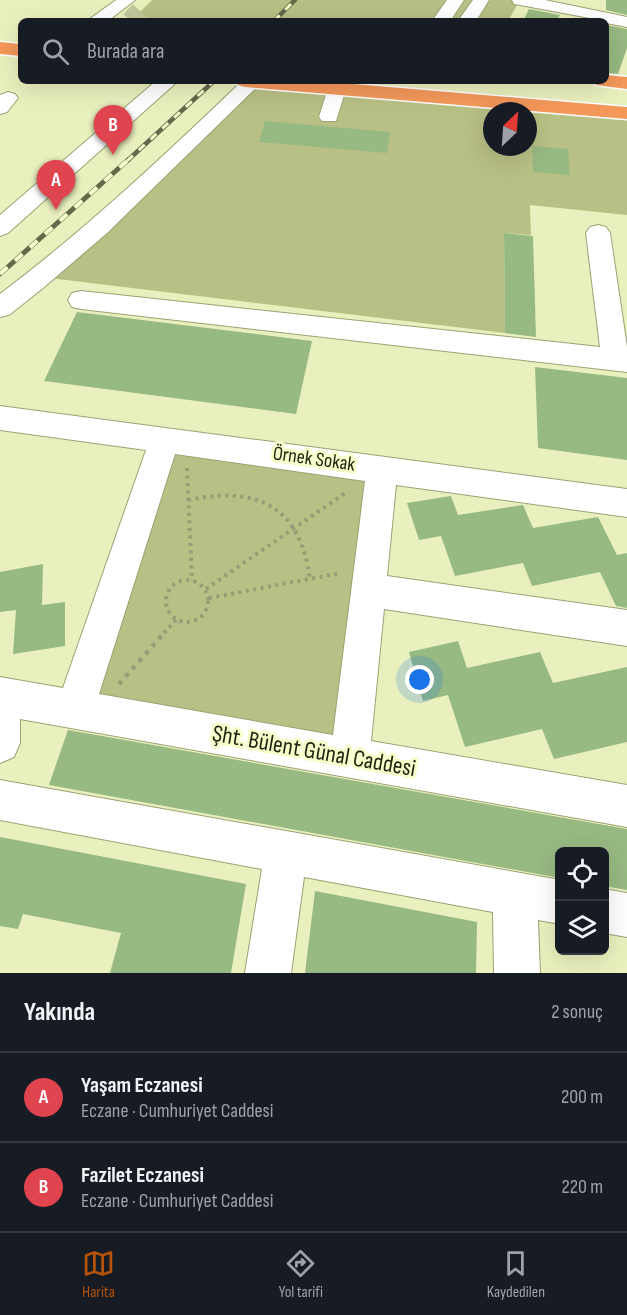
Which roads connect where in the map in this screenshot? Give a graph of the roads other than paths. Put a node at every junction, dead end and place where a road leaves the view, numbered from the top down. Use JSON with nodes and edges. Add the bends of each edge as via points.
{"nodes":[{"id":1,"x":128,"y":0,"type":"edge"},
{"id":2,"x":142,"y":0,"type":"edge"},
{"id":3,"x":456,"y":0,"type":"edge"},
{"id":4,"x":481,"y":0,"type":"edge"},
{"id":5,"x":518,"y":4,"type":"edge"},
{"id":6,"x":101,"y":18,"type":"edge"},
{"id":7,"x":121,"y":18,"type":"tunnel mouth"},
{"id":8,"x":443,"y":18,"type":"edge"},
{"id":9,"x":469,"y":18,"type":"edge"},
{"id":10,"x":603,"y":18,"type":"edge"},
{"id":11,"x":609,"y":19,"type":"edge"},
{"id":12,"x":627,"y":22,"type":"edge"},
{"id":13,"x":0,"y":38,"type":"edge"},
{"id":14,"x":18,"y":40,"type":"edge"},
{"id":15,"x":0,"y":48,"type":"edge"},
{"id":16,"x":18,"y":50,"type":"edge"},
{"id":17,"x":0,"y":58,"type":"edge"},
{"id":18,"x":18,"y":60,"type":"edge"},
{"id":19,"x":609,"y":82,"type":"edge"},
{"id":20,"x":627,"y":83,"type":"edge"},
{"id":21,"x":165,"y":84,"type":"edge"},
{"id":22,"x":250,"y":84,"type":"edge"},
{"id":23,"x":310,"y":84,"type":"edge"},
{"id":24,"x":342,"y":85,"type":"edge"},
{"id":25,"x":582,"y":88,"type":"dead end"},
{"id":26,"x":627,"y":92,"type":"edge"},
{"id":27,"x":627,"y":104,"type":"edge"},
{"id":28,"x":627,"y":112,"type":"edge"},
{"id":29,"x":329,"y":117,"type":"dead end"},
{"id":30,"x":0,"y":228,"type":"edge"},
{"id":31,"x":598,"y":233,"type":"dead end"},
{"id":32,"x":81,"y":300,"type":"dead end"},
{"id":33,"x":0,"y":308,"type":"edge"},
{"id":34,"x":621,"y":360,"type":"edge"},
{"id":35,"x":0,"y":418,"type":"edge"},
{"id":36,"x":175,"y":440,"type":"junction"},
{"id":37,"x":381,"y":468,"type":"junction"},
{"id":38,"x":627,"y":503,"type":"edge"},
{"id":39,"x":370,"y":578,"type":"junction"},
{"id":40,"x":627,"y":627,"type":"edge"},
{"id":41,"x":0,"y":696,"type":"edge"},
{"id":42,"x":85,"y":711,"type":"junction"},
{"id":43,"x":0,"y":712,"type":"edge"},
{"id":44,"x":0,"y":743,"type":"edge"},
{"id":45,"x":350,"y":757,"type":"junction"},
{"id":46,"x":0,"y":800,"type":"edge"},
{"id":47,"x":627,"y":806,"type":"edge"},
{"id":48,"x":286,"y":852,"type":"junction"},
{"id":49,"x":514,"y":894,"type":"junction"},
{"id":50,"x":555,"y":901,"type":"edge"},
{"id":51,"x":609,"y":912,"type":"edge"},
{"id":52,"x":627,"y":915,"type":"edge"},
{"id":53,"x":268,"y":973,"type":"edge"},
{"id":54,"x":517,"y":973,"type":"edge"}],
"edges":[{"from":1,"to":6,"type":"street"},
{"from":2,"to":7,"type":"street"},
{"from":3,"to":8,"type":"street"},
{"from":4,"to":9,"type":"street"},
{"from":5,"to":10,"type":"street"},
{"from":11,"to":12,"type":"street"},
{"from":13,"to":14,"type":"highway"},
{"from":15,"to":16,"type":"highway"},
{"from":17,"to":18,"type":"highway"},
{"from":19,"to":20,"type":"highway"},
{"from":21,"to":30,"type":"street"},
{"from":22,"to":33,"type":"street","via":[[122,208]]},
{"from":23,"to":24,"type":"highway"},
{"from":24,"to":27,"type":"highway"},
{"from":24,"to":28,"type":"highway"},
{"from":24,"to":29,"type":"street"},
{"from":25,"to":26,"type":"highway"},
{"from":31,"to":34,"type":"street"},
{"from":32,"to":34,"type":"street"},
{"from":35,"to":36,"type":"street","name":"Örnek Sokak"},
{"from":36,"to":37,"type":"street","name":"Örnek Sokak"},
{"from":36,"to":42,"type":"street"},
{"from":37,"to":38,"type":"street","name":"Örnek Sokak"},
{"from":37,"to":39,"type":"street"},
{"from":39,"to":40,"type":"street"},
{"from":39,"to":45,"type":"street"},
{"from":41,"to":42,"type":"street","name":"Şht. Bülent Günal Caddesi"},
{"from":42,"to":45,"type":"street","name":"Şht. Bülent Günal Caddesi"},
{"from":43,"to":44,"type":"street"},
{"from":45,"to":47,"type":"street","name":"Şht. Bülent Günal Caddesi"},
{"from":46,"to":48,"type":"street"},
{"from":48,"to":49,"type":"street"},
{"from":48,"to":53,"type":"street"},
{"from":49,"to":50,"type":"street"},
{"from":49,"to":54,"type":"street"},
{"from":51,"to":52,"type":"street"}]}
